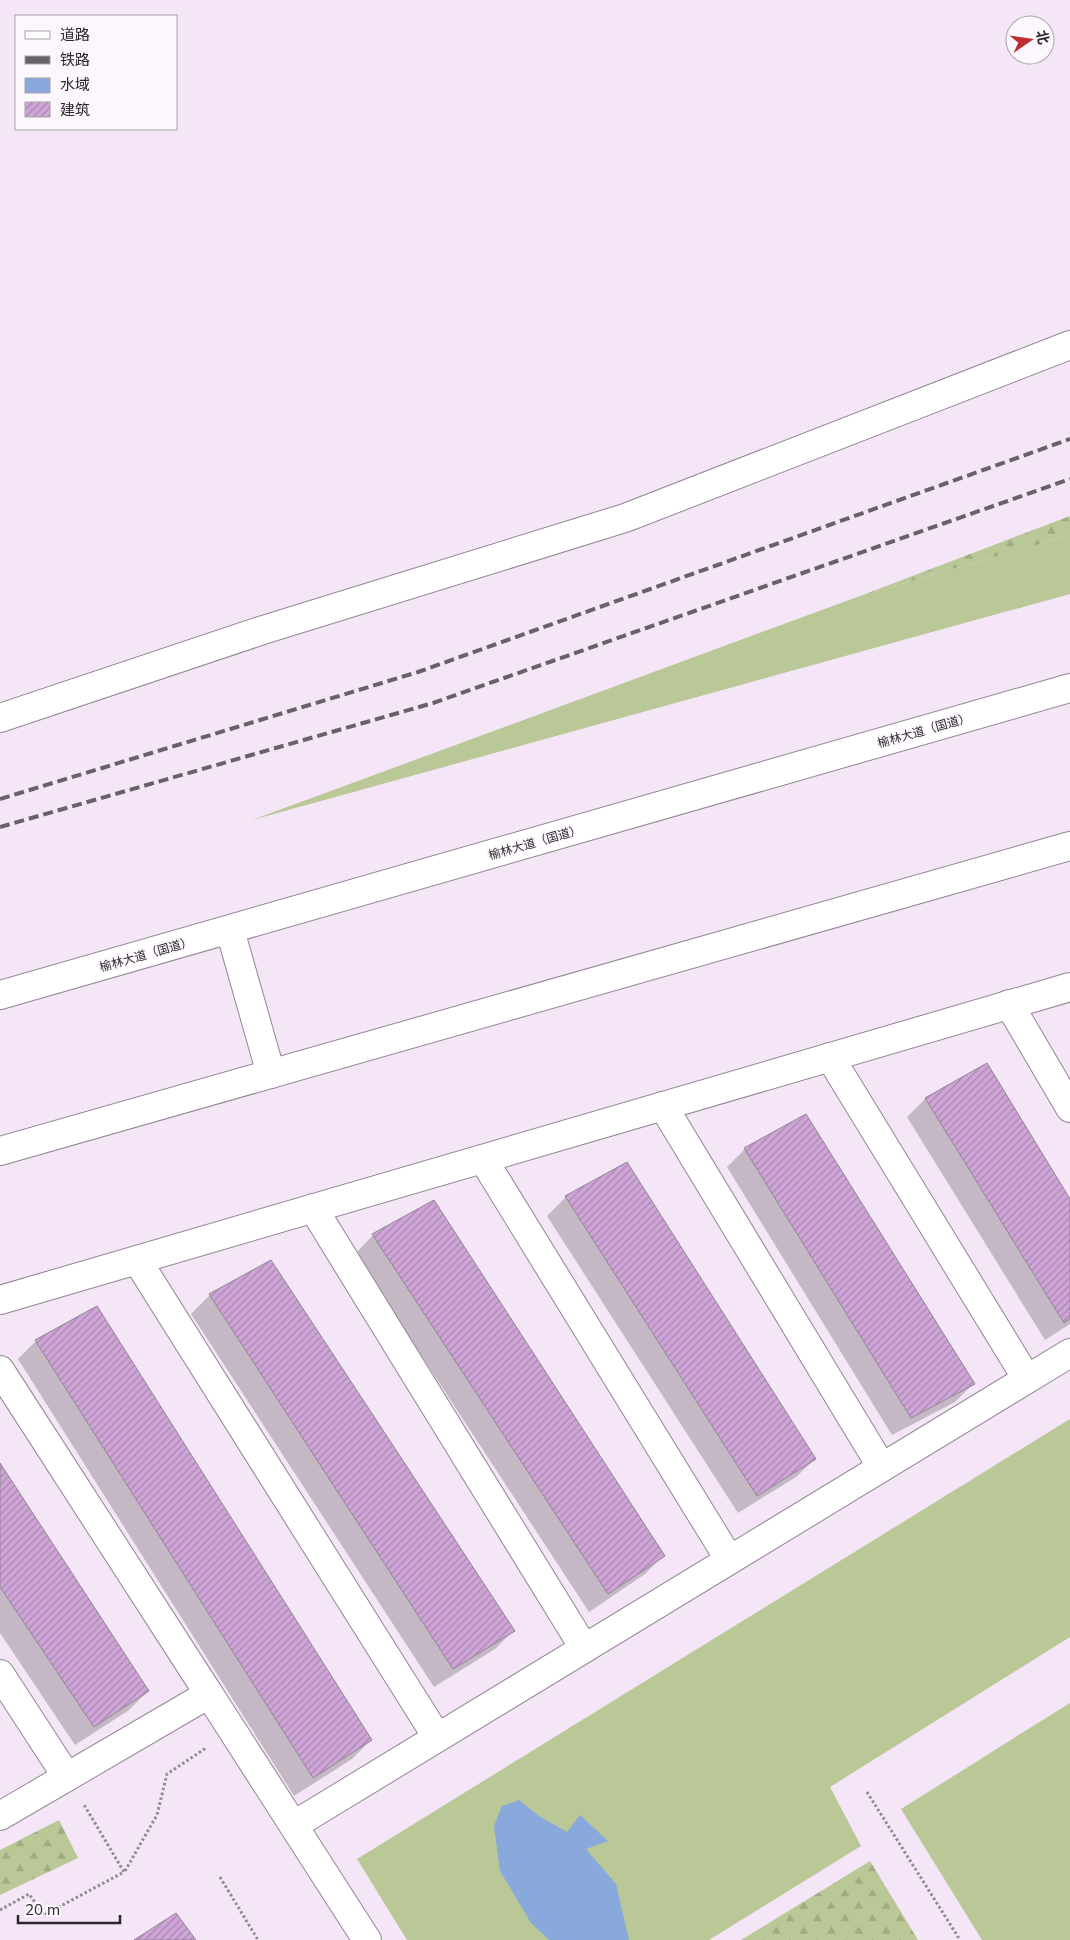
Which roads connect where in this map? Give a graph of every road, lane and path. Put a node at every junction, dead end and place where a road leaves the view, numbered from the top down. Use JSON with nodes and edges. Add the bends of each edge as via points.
{"nodes":[{"id":1,"x":1070,"y":345,"type":"edge"},
{"id":2,"x":1070,"y":688,"type":"edge"},
{"id":3,"x":0,"y":718,"type":"edge"},
{"id":4,"x":1070,"y":846,"type":"edge"},
{"id":5,"x":230,"y":930,"type":"junction"},
{"id":6,"x":1070,"y":986,"type":"edge"},
{"id":7,"x":0,"y":995,"type":"edge"},
{"id":8,"x":1009,"y":1004,"type":"junction"},
{"id":9,"x":830,"y":1057,"type":"junction"},
{"id":10,"x":271,"y":1074,"type":"junction"},
{"id":11,"x":663,"y":1106,"type":"junction"},
{"id":12,"x":1070,"y":1108,"type":"edge"},
{"id":13,"x":0,"y":1151,"type":"edge"},
{"id":14,"x":483,"y":1159,"type":"junction"},
{"id":15,"x":313,"y":1208,"type":"junction"},
{"id":16,"x":137,"y":1260,"type":"junction"},
{"id":17,"x":0,"y":1300,"type":"edge"},
{"id":18,"x":1070,"y":1353,"type":"edge"},
{"id":19,"x":0,"y":1370,"type":"edge"},
{"id":20,"x":1027,"y":1379,"type":"junction"},
{"id":21,"x":881,"y":1466,"type":"junction"},
{"id":22,"x":729,"y":1559,"type":"junction"},
{"id":23,"x":584,"y":1648,"type":"junction"},
{"id":24,"x":0,"y":1674,"type":"edge"},
{"id":25,"x":209,"y":1694,"type":"junction"},
{"id":26,"x":232,"y":1730,"type":"junction"},
{"id":27,"x":437,"y":1737,"type":"junction"},
{"id":28,"x":67,"y":1777,"type":"junction"},
{"id":29,"x":867,"y":1792,"type":"dead end"},
{"id":30,"x":0,"y":1816,"type":"edge"},
{"id":31,"x":294,"y":1825,"type":"junction"},
{"id":32,"x":124,"y":1872,"type":"junction"},
{"id":33,"x":220,"y":1877,"type":"dead end"},
{"id":34,"x":0,"y":1910,"type":"edge"},
{"id":35,"x":258,"y":1940,"type":"edge"},
{"id":36,"x":366,"y":1940,"type":"edge"},
{"id":37,"x":960,"y":1940,"type":"edge"}],
"edges":[{"from":1,"to":3,"type":"main road","via":[[625,518],[263,630]]},
{"from":2,"to":5,"type":"main road","name":"榆林大道（国道）"},
{"from":4,"to":10,"type":"main road"},
{"from":5,"to":7,"type":"main road","name":"榆林大道（国道）"},
{"from":5,"to":10,"type":"main road"},
{"from":6,"to":8,"type":"main road"},
{"from":8,"to":9,"type":"main road"},
{"from":8,"to":12,"type":"main road"},
{"from":9,"to":11,"type":"main road"},
{"from":9,"to":20,"type":"main road"},
{"from":10,"to":13,"type":"main road"},
{"from":11,"to":14,"type":"main road"},
{"from":11,"to":21,"type":"main road"},
{"from":14,"to":15,"type":"main road"},
{"from":14,"to":22,"type":"main road"},
{"from":15,"to":16,"type":"main road"},
{"from":15,"to":23,"type":"main road"},
{"from":16,"to":17,"type":"main road"},
{"from":16,"to":27,"type":"main road"},
{"from":18,"to":20,"type":"main road"},
{"from":19,"to":25,"type":"main road"},
{"from":20,"to":21,"type":"main road"},
{"from":21,"to":22,"type":"main road"},
{"from":22,"to":23,"type":"main road"},
{"from":23,"to":27,"type":"main road"},
{"from":24,"to":28,"type":"main road"},
{"from":25,"to":26,"type":"main road"},
{"from":25,"to":28,"type":"main road"},
{"from":26,"to":31,"type":"main road"},
{"from":26,"to":32,"type":"path","via":[[167,1774],[157,1815]]},
{"from":27,"to":31,"type":"main road"},
{"from":28,"to":30,"type":"main road"},
{"from":28,"to":32,"type":"path"},
{"from":29,"to":37,"type":"path"},
{"from":31,"to":36,"type":"main road"},
{"from":32,"to":34,"type":"path","via":[[44,1915],[29,1894]]},
{"from":33,"to":35,"type":"path"}]}
